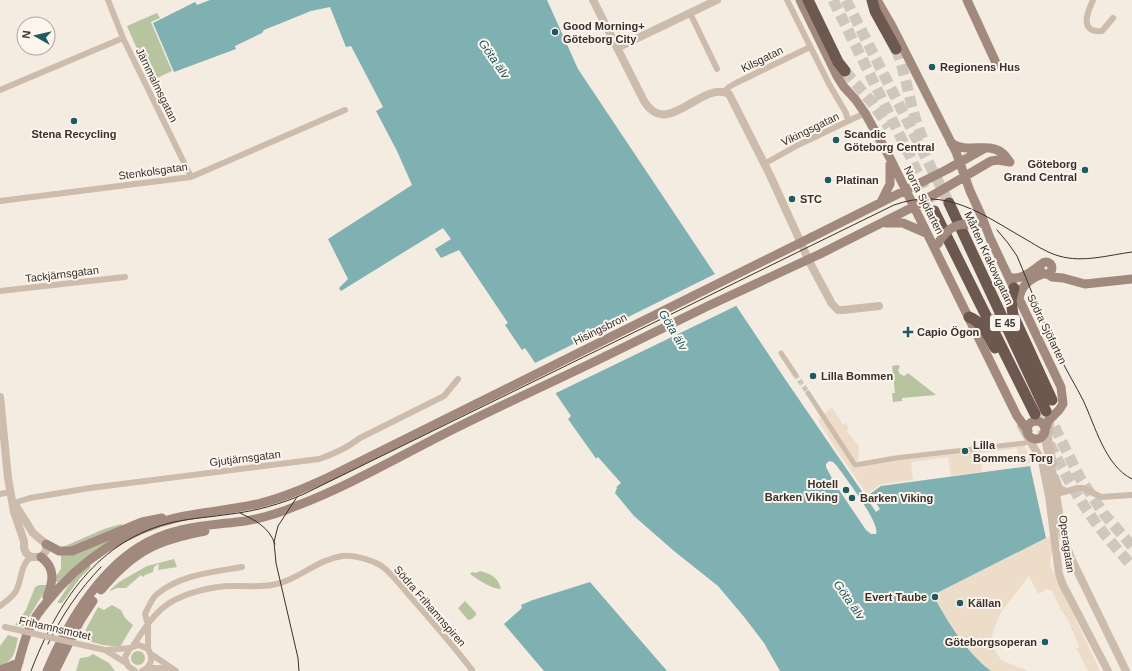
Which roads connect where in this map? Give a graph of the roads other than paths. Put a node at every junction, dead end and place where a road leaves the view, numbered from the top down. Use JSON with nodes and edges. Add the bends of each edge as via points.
{"nodes":[{"id":1,"x":108,"y":0,"type":"edge"},
{"id":2,"x":593,"y":0,"type":"edge"},
{"id":3,"x":717,"y":0,"type":"edge"},
{"id":4,"x":787,"y":0,"type":"edge"},
{"id":5,"x":800,"y":0,"type":"edge"},
{"id":6,"x":808,"y":0,"type":"edge"},
{"id":7,"x":872,"y":0,"type":"edge"},
{"id":8,"x":877,"y":0,"type":"edge"},
{"id":9,"x":967,"y":0,"type":"edge"},
{"id":10,"x":1093,"y":0,"type":"edge"},
{"id":11,"x":690,"y":13,"type":"junction"},
{"id":12,"x":1113,"y":18,"type":"dead end"},
{"id":13,"x":123,"y":38,"type":"junction"},
{"id":14,"x":810,"y":47,"type":"junction"},
{"id":15,"x":617,"y":48,"type":"junction"},
{"id":16,"x":896,"y":50,"type":"tunnel mouth"},
{"id":17,"x":997,"y":65,"type":"dead end"},
{"id":18,"x":717,"y":69,"type":"dead end"},
{"id":19,"x":845,"y":71,"type":"tunnel mouth"},
{"id":20,"x":0,"y":90,"type":"edge"},
{"id":21,"x":724,"y":92,"type":"junction"},
{"id":22,"x":345,"y":110,"type":"dead end"},
{"id":23,"x":865,"y":113,"type":"junction"},
{"id":24,"x":848,"y":122,"type":"junction"},
{"id":25,"x":951,"y":143,"type":"junction"},
{"id":26,"x":989,"y":148,"type":"junction"},
{"id":27,"x":890,"y":158,"type":"junction"},
{"id":28,"x":960,"y":162,"type":"junction"},
{"id":29,"x":764,"y":164,"type":"junction"},
{"id":30,"x":191,"y":176,"type":"junction"},
{"id":31,"x":965,"y":178,"type":"junction"},
{"id":32,"x":905,"y":190,"type":"junction"},
{"id":33,"x":0,"y":201,"type":"edge"},
{"id":34,"x":880,"y":203,"type":"junction"},
{"id":35,"x":949,"y":203,"type":"tunnel mouth"},
{"id":36,"x":913,"y":207,"type":"junction"},
{"id":37,"x":934,"y":211,"type":"tunnel mouth"},
{"id":38,"x":882,"y":223,"type":"junction"},
{"id":39,"x":926,"y":233,"type":"junction"},
{"id":40,"x":990,"y":238,"type":"junction"},
{"id":41,"x":938,"y":254,"type":"junction"},
{"id":42,"x":1045,"y":274,"type":"junction"},
{"id":43,"x":125,"y":277,"type":"dead end"},
{"id":44,"x":1008,"y":277,"type":"junction"},
{"id":45,"x":1132,"y":279,"type":"edge"},
{"id":46,"x":1014,"y":288,"type":"junction"},
{"id":47,"x":0,"y":291,"type":"edge"},
{"id":48,"x":1020,"y":300,"type":"junction"},
{"id":49,"x":879,"y":306,"type":"dead end"},
{"id":50,"x":969,"y":317,"type":"junction"},
{"id":51,"x":781,"y":352,"type":"dead end"},
{"id":52,"x":795,"y":374,"type":"tunnel mouth"},
{"id":53,"x":458,"y":379,"type":"dead end"},
{"id":54,"x":808,"y":393,"type":"tunnel mouth"},
{"id":55,"x":0,"y":397,"type":"edge"},
{"id":56,"x":1052,"y":400,"type":"tunnel mouth"},
{"id":57,"x":1052,"y":412,"type":"junction"},
{"id":58,"x":1017,"y":416,"type":"junction"},
{"id":59,"x":1028,"y":431,"type":"junction"},
{"id":60,"x":1045,"y":432,"type":"junction"},
{"id":61,"x":1025,"y":443,"type":"dead end"},
{"id":62,"x":1066,"y":491,"type":"junction"},
{"id":63,"x":10,"y":492,"type":"junction"},
{"id":64,"x":0,"y":494,"type":"edge"},
{"id":65,"x":1053,"y":495,"type":"junction"},
{"id":66,"x":1132,"y":495,"type":"edge"},
{"id":67,"x":14,"y":503,"type":"junction"},
{"id":68,"x":181,"y":517,"type":"junction"},
{"id":69,"x":245,"y":521,"type":"junction"},
{"id":70,"x":46,"y":544,"type":"junction"},
{"id":71,"x":31,"y":557,"type":"junction"},
{"id":72,"x":42,"y":557,"type":"junction"},
{"id":73,"x":242,"y":567,"type":"dead end"},
{"id":74,"x":0,"y":606,"type":"edge"},
{"id":75,"x":42,"y":609,"type":"junction"},
{"id":76,"x":148,"y":625,"type":"junction"},
{"id":77,"x":2,"y":626,"type":"edge"},
{"id":78,"x":132,"y":647,"type":"junction"},
{"id":79,"x":105,"y":650,"type":"junction"},
{"id":80,"x":149,"y":652,"type":"junction"},
{"id":81,"x":63,"y":653,"type":"junction"},
{"id":82,"x":19,"y":662,"type":"junction"},
{"id":83,"x":127,"y":667,"type":"edge"},
{"id":84,"x":0,"y":670,"type":"edge"},
{"id":85,"x":144,"y":670,"type":"edge"},
{"id":86,"x":174,"y":670,"type":"edge"},
{"id":87,"x":472,"y":670,"type":"dead end"},
{"id":88,"x":16,"y":671,"type":"edge"},
{"id":89,"x":47,"y":671,"type":"edge"},
{"id":90,"x":55,"y":671,"type":"edge"},
{"id":91,"x":63,"y":671,"type":"edge"},
{"id":92,"x":135,"y":671,"type":"edge"},
{"id":93,"x":1108,"y":671,"type":"edge"},
{"id":94,"x":1126,"y":671,"type":"edge"}],
"edges":[{"from":1,"to":13,"type":"street","name":"Järnmalmsgatan"},
{"from":2,"to":15,"type":"street"},
{"from":3,"to":11,"type":"street"},
{"from":4,"to":14,"type":"street"},
{"from":5,"to":23,"type":"main road","name":"Norra Sjöfarten","via":[[837,76]]},
{"from":6,"to":19,"type":"highway","via":[[838,62]]},
{"from":7,"to":16,"type":"highway","via":[[875,11]]},
{"from":8,"to":25,"type":"main road","name":"Södra Sjöfarten"},
{"from":9,"to":17,"type":"main road"},
{"from":10,"to":12,"type":"street","via":[[1086,18],[1091,30],[1102,31]]},
{"from":11,"to":15,"type":"street"},
{"from":11,"to":18,"type":"street"},
{"from":13,"to":20,"type":"street"},
{"from":13,"to":30,"type":"street","name":"Järnmalmsgatan"},
{"from":14,"to":21,"type":"street","name":"Kilsgatan","via":[[736,83]]},
{"from":14,"to":24,"type":"street","via":[[846,113]]},
{"from":15,"to":21,"type":"street","via":[[644,101],[650,110],[658,114],[674,112],[710,94]]},
{"from":21,"to":29,"type":"street","via":[[731,97]]},
{"from":22,"to":30,"type":"street","name":"Stenkolsgatan"},
{"from":23,"to":24,"type":"street","name":"Vikingsgatan"},
{"from":23,"to":27,"type":"main road","name":"Norra Sjöfarten"},
{"from":24,"to":29,"type":"street","name":"Vikingsgatan"},
{"from":25,"to":26,"type":"main road","via":[[967,149]]},
{"from":25,"to":28,"type":"main road","name":"Södra Sjöfarten"},
{"from":26,"to":28,"type":"main road","name":"Hisingsbron"},
{"from":26,"to":31,"type":"main road","via":[[1002,152],[1010,162],[991,162]]},
{"from":27,"to":32,"type":"main road","name":"Norra Sjöfarten"},
{"from":27,"to":34,"type":"main road","via":[[890,184]]},
{"from":28,"to":31,"type":"main road","name":"Södra Sjöfarten"},
{"from":28,"to":32,"type":"main road","name":"Hisingsbron"},
{"from":29,"to":49,"type":"street","via":[[832,304],[838,310]]},
{"from":30,"to":33,"type":"street","name":"Stenkolsgatan"},
{"from":31,"to":36,"type":"main road"},
{"from":31,"to":40,"type":"main road","name":"Södra Sjöfarten"},
{"from":32,"to":34,"type":"main road","name":"Hisingsbron"},
{"from":32,"to":36,"type":"main road","name":"Norra Sjöfarten"},
{"from":34,"to":68,"type":"main road","name":"Hisingsbron","bridge":true,"via":[[329,477],[261,504]]},
{"from":35,"to":57,"type":"highway","name":"Mårten Krakowgatan","number":"E 45"},
{"from":36,"to":38,"type":"main road"},
{"from":36,"to":39,"type":"main road","name":"Norra Sjöfarten"},
{"from":37,"to":50,"type":"highway","number":"E 45","via":[[1031,412],[980,324]]},
{"from":38,"to":39,"type":"main road","via":[[903,223]]},
{"from":38,"to":69,"type":"main road","bridge":true,"via":[[336,488],[278,513]]},
{"from":39,"to":41,"type":"main road","name":"Norra Sjöfarten"},
{"from":40,"to":41,"type":"main road","name":"Södra Sjöfarten","bridge":true,"via":[[977,226],[967,223],[956,226],[948,230],[938,244]]},
{"from":40,"to":44,"type":"main road","name":"Södra Sjöfarten"},
{"from":41,"to":50,"type":"main road","name":"Norra Sjöfarten"},
{"from":42,"to":44,"type":"main road","via":[[1039,269],[1040,265],[1020,277]]},
{"from":42,"to":45,"type":"main road","via":[[1084,284]]},
{"from":42,"to":48,"type":"main road","via":[[1029,281],[1020,294]]},
{"from":43,"to":47,"type":"street","name":"Tackjärnsgatan"},
{"from":44,"to":46,"type":"main road","name":"Södra Sjöfarten"},
{"from":46,"to":48,"type":"main road","name":"Södra Sjöfarten"},
{"from":46,"to":56,"type":"highway","via":[[1011,300],[1013,315]]},
{"from":48,"to":57,"type":"main road","name":"Södra Sjöfarten","via":[[1060,387],[1062,404]]},
{"from":50,"to":58,"type":"main road","name":"Norra Sjöfarten"},
{"from":51,"to":52,"type":"street"},
{"from":53,"to":67,"type":"street","name":"Gjutjärnsgatan","via":[[444,396],[319,459],[90,488]]},
{"from":54,"to":61,"type":"street","via":[[855,465]]},
{"from":55,"to":63,"type":"street"},
{"from":57,"to":60,"type":"main road","name":"Södra Sjöfarten"},
{"from":57,"to":62,"type":"street","via":[[1049,438],[1057,480],[1060,488]]},
{"from":58,"to":59,"type":"main road"},
{"from":58,"to":65,"type":"street","name":"Operagatan","via":[[1042,461]]},
{"from":59,"to":60,"type":"main road","via":[[1034,439],[1042,438]]},
{"from":59,"to":60,"type":"main road","via":[[1030,424],[1038,422],[1044,426]]},
{"from":60,"to":65,"type":"street","name":"Operagatan"},
{"from":62,"to":65,"type":"street"},
{"from":62,"to":66,"type":"street","via":[[1083,488],[1101,497]]},
{"from":63,"to":64,"type":"street"},
{"from":63,"to":67,"type":"street"},
{"from":65,"to":93,"type":"street","name":"Operagatan","via":[[1059,574]]},
{"from":65,"to":94,"type":"street","name":"Operagatan","via":[[1067,549]]},
{"from":67,"to":70,"type":"street","via":[[33,533]]},
{"from":67,"to":71,"type":"street","via":[[24,548]]},
{"from":68,"to":70,"type":"main road","via":[[171,516],[142,522],[72,551],[59,551]]},
{"from":68,"to":75,"type":"main road","via":[[137,532],[85,562]]},
{"from":69,"to":81,"type":"main road","via":[[230,527],[178,537],[156,545],[135,558],[96,596]]},
{"from":69,"to":89,"type":"main road","via":[[174,531],[124,558],[106,574],[79,611]]},
{"from":70,"to":72,"type":"street","via":[[46,552]]},
{"from":71,"to":72,"type":"street"},
{"from":71,"to":74,"type":"street","via":[[24,564],[16,591]]},
{"from":72,"to":75,"type":"main road","via":[[49,564],[52,577]]},
{"from":73,"to":76,"type":"street","via":[[193,576],[167,587],[155,596],[149,605],[145,614]]},
{"from":75,"to":82,"type":"main road","via":[[31,624]]},
{"from":76,"to":78,"type":"street"},
{"from":76,"to":80,"type":"street"},
{"from":76,"to":87,"type":"street","name":"Södra Frihamnspiren","via":[[168,604],[185,596],[229,586],[272,585],[342,556],[361,557],[380,565],[395,578]]},
{"from":77,"to":79,"type":"street","name":"Frihamnsmotet","bridge":true},
{"from":78,"to":79,"type":"street","name":"Frihamnsmotet"},
{"from":78,"to":80,"type":"street","name":"Frihamnsmotet","via":[[141,645]]},
{"from":78,"to":83,"type":"street","via":[[126,655]]},
{"from":79,"to":83,"type":"street","name":"Frihamnsmotet"},
{"from":80,"to":85,"type":"street","via":[[151,662]]},
{"from":80,"to":86,"type":"street"},
{"from":81,"to":90,"type":"main road"},
{"from":81,"to":91,"type":"main road"},
{"from":82,"to":84,"type":"main road"},
{"from":82,"to":88,"type":"main road"},
{"from":83,"to":92,"type":"street","name":"Frihamnsmotet"},
{"from":85,"to":86,"type":"street"}]}
